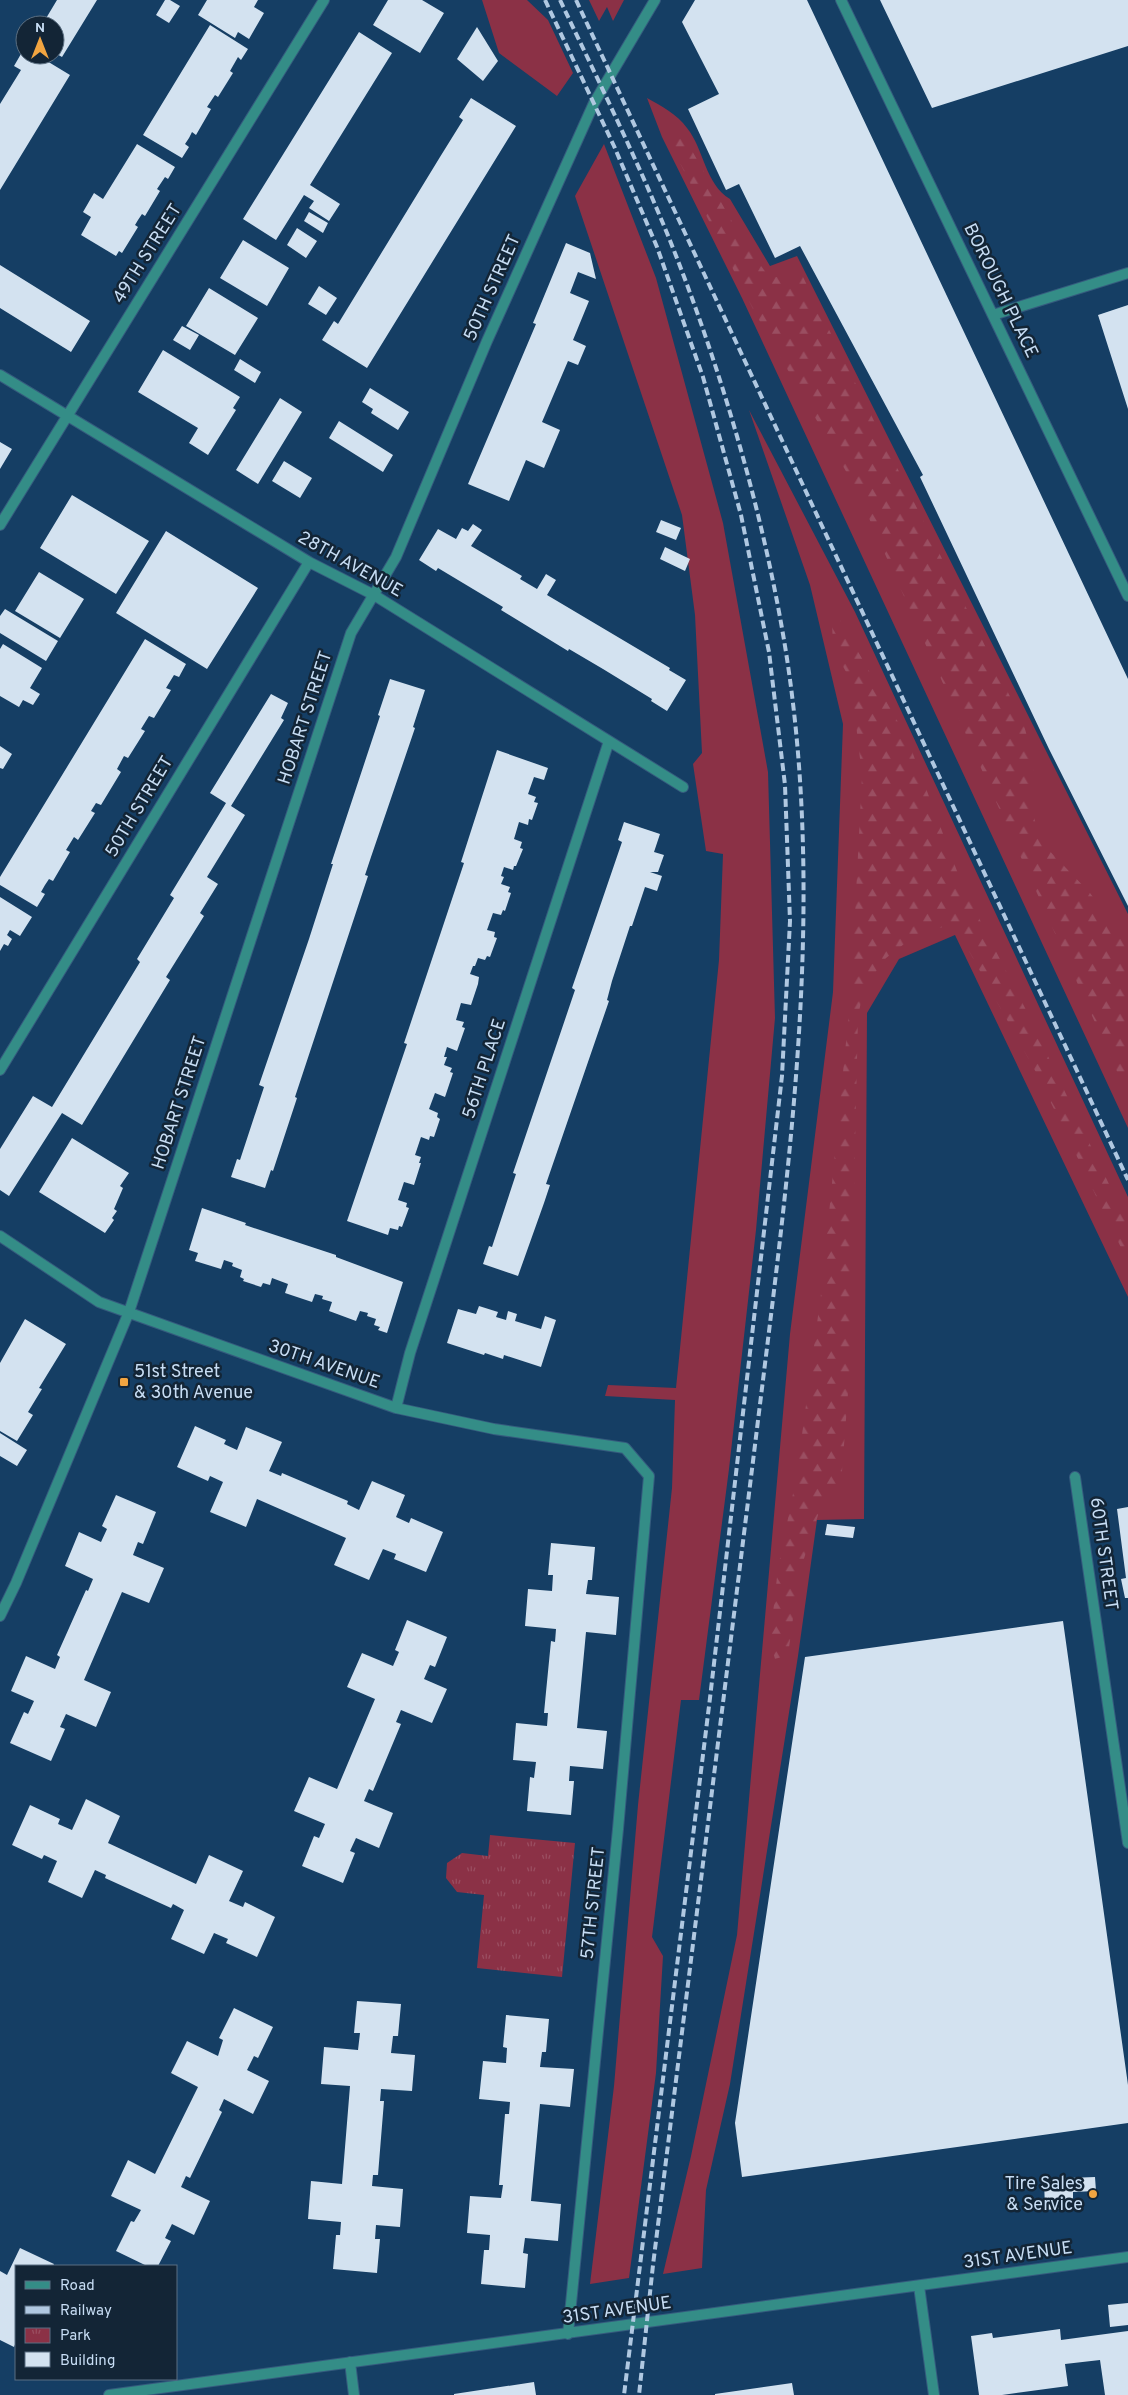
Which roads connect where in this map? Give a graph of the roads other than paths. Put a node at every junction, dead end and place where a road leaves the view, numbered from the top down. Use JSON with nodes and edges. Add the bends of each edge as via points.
{"nodes":[{"id":1,"x":324,"y":0,"type":"edge"},
{"id":2,"x":655,"y":0,"type":"edge"},
{"id":3,"x":841,"y":0,"type":"edge"},
{"id":4,"x":1128,"y":272,"type":"edge"},
{"id":5,"x":993,"y":315,"type":"junction"},
{"id":6,"x":0,"y":375,"type":"edge"},
{"id":7,"x":68,"y":416,"type":"junction"},
{"id":8,"x":0,"y":524,"type":"edge"},
{"id":9,"x":310,"y":562,"type":"junction"},
{"id":10,"x":374,"y":595,"type":"junction"},
{"id":11,"x":1128,"y":596,"type":"edge"},
{"id":12,"x":609,"y":741,"type":"junction"},
{"id":13,"x":683,"y":787,"type":"dead end"},
{"id":14,"x":0,"y":1070,"type":"edge"},
{"id":15,"x":0,"y":1236,"type":"edge"},
{"id":16,"x":129,"y":1312,"type":"junction"},
{"id":17,"x":396,"y":1408,"type":"junction"},
{"id":18,"x":649,"y":1476,"type":"joint"},
{"id":19,"x":1075,"y":1477,"type":"dead end"},
{"id":20,"x":0,"y":1616,"type":"edge"},
{"id":21,"x":1128,"y":1843,"type":"edge"},
{"id":22,"x":1128,"y":2257,"type":"edge"},
{"id":23,"x":919,"y":2286,"type":"junction"},
{"id":24,"x":568,"y":2334,"type":"junction"},
{"id":25,"x":350,"y":2362,"type":"junction"},
{"id":26,"x":109,"y":2395,"type":"edge"},
{"id":27,"x":354,"y":2395,"type":"edge"},
{"id":28,"x":934,"y":2395,"type":"edge"}],
"edges":[{"from":1,"to":7,"type":"street","name":"49TH STREET"},
{"from":2,"to":10,"type":"street","name":"50TH STREET","via":[[594,103],[487,341],[396,557]]},
{"from":3,"to":5,"type":"street","name":"BOROUGH PLACE"},
{"from":4,"to":5,"type":"street"},
{"from":5,"to":11,"type":"street","name":"BOROUGH PLACE"},
{"from":6,"to":7,"type":"street","name":"28TH AVENUE"},
{"from":7,"to":8,"type":"street","name":"49TH STREET"},
{"from":7,"to":9,"type":"street","name":"28TH AVENUE"},
{"from":9,"to":10,"type":"street","name":"28TH AVENUE"},
{"from":9,"to":14,"type":"street","name":"50TH STREET"},
{"from":10,"to":12,"type":"street","name":"28TH AVENUE"},
{"from":10,"to":16,"type":"street","name":"HOBART STREET","via":[[352,633]]},
{"from":12,"to":13,"type":"street","name":"28TH AVENUE"},
{"from":12,"to":17,"type":"street","name":"56TH PLACE","via":[[413,1343]]},
{"from":15,"to":16,"type":"street","name":"30TH AVENUE","via":[[99,1302]]},
{"from":16,"to":17,"type":"street","name":"30TH AVENUE"},
{"from":16,"to":20,"type":"street","name":"HOBART STREET"},
{"from":17,"to":18,"type":"street","name":"30TH AVENUE","via":[[494,1429],[625,1448]]},
{"from":18,"to":24,"type":"street","name":"57TH STREET"},
{"from":19,"to":21,"type":"street","name":"60TH STREET"},
{"from":22,"to":23,"type":"street","name":"31ST AVENUE"},
{"from":23,"to":24,"type":"street","name":"31ST AVENUE"},
{"from":23,"to":28,"type":"street"},
{"from":24,"to":25,"type":"street","name":"31ST AVENUE"},
{"from":25,"to":26,"type":"street","name":"31ST AVENUE"},
{"from":25,"to":27,"type":"street"}]}
